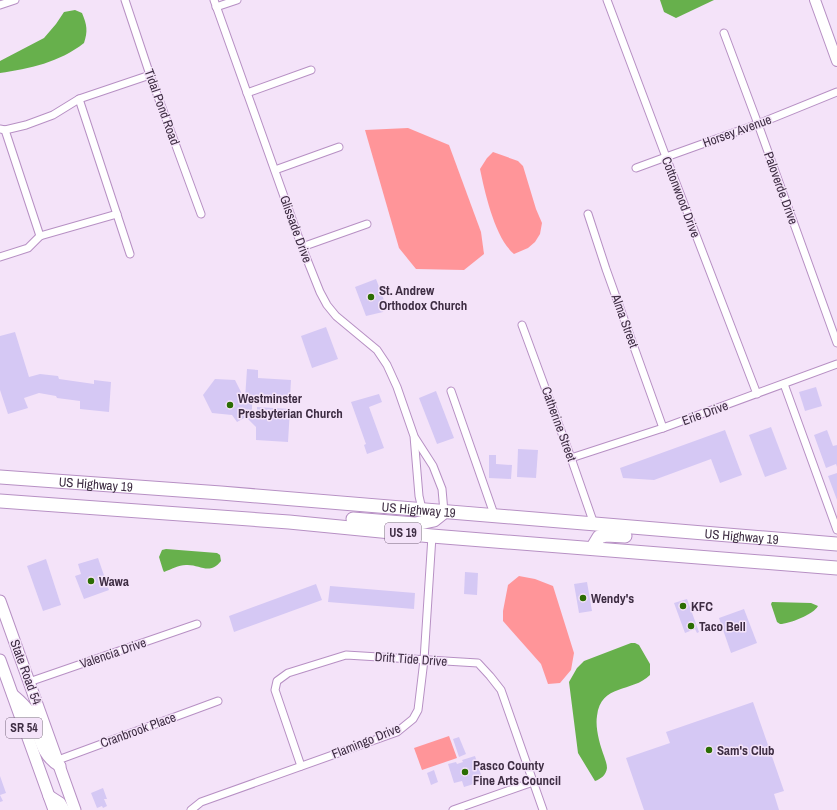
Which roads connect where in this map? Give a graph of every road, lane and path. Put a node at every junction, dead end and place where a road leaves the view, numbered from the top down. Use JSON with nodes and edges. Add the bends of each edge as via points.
{"nodes":[{"id":1,"x":15,"y":0,"type":"edge"},
{"id":2,"x":125,"y":0,"type":"edge"},
{"id":3,"x":237,"y":0,"type":"edge"},
{"id":4,"x":607,"y":0,"type":"edge"},
{"id":5,"x":815,"y":0,"type":"edge"},
{"id":6,"x":215,"y":4,"type":"edge"},
{"id":7,"x":0,"y":5,"type":"edge"},
{"id":8,"x":724,"y":33,"type":"dead end"},
{"id":9,"x":836,"y":57,"type":"edge"},
{"id":10,"x":311,"y":70,"type":"dead end"},
{"id":11,"x":150,"y":75,"type":"junction"},
{"id":12,"x":837,"y":92,"type":"edge"},
{"id":13,"x":247,"y":93,"type":"junction"},
{"id":14,"x":79,"y":99,"type":"junction"},
{"id":15,"x":758,"y":124,"type":"junction"},
{"id":16,"x":2,"y":129,"type":"edge"},
{"id":17,"x":339,"y":147,"type":"dead end"},
{"id":18,"x":666,"y":156,"type":"junction"},
{"id":19,"x":636,"y":168,"type":"dead end"},
{"id":20,"x":275,"y":170,"type":"junction"},
{"id":21,"x":117,"y":214,"type":"junction"},
{"id":22,"x":201,"y":214,"type":"dead end"},
{"id":23,"x":588,"y":214,"type":"dead end"},
{"id":24,"x":367,"y":224,"type":"dead end"},
{"id":25,"x":40,"y":236,"type":"junction"},
{"id":26,"x":302,"y":247,"type":"junction"},
{"id":27,"x":130,"y":254,"type":"dead end"},
{"id":28,"x":0,"y":257,"type":"edge"},
{"id":29,"x":522,"y":325,"type":"dead end"},
{"id":30,"x":837,"y":343,"type":"edge"},
{"id":31,"x":837,"y":364,"type":"edge"},
{"id":32,"x":784,"y":384,"type":"junction"},
{"id":33,"x":451,"y":392,"type":"dead end"},
{"id":34,"x":757,"y":394,"type":"junction"},
{"id":35,"x":663,"y":428,"type":"junction"},
{"id":36,"x":414,"y":436,"type":"junction"},
{"id":37,"x":572,"y":458,"type":"junction"},
{"id":38,"x":0,"y":477,"type":"edge"},
{"id":39,"x":0,"y":500,"type":"edge"},
{"id":40,"x":20,"y":502,"type":"junction"},
{"id":41,"x":422,"y":509,"type":"junction"},
{"id":42,"x":0,"y":510,"type":"edge"},
{"id":43,"x":444,"y":512,"type":"junction"},
{"id":44,"x":495,"y":516,"type":"junction"},
{"id":45,"x":289,"y":522,"type":"junction"},
{"id":46,"x":594,"y":524,"type":"junction"},
{"id":47,"x":837,"y":530,"type":"edge"},
{"id":48,"x":432,"y":536,"type":"junction"},
{"id":49,"x":750,"y":537,"type":"junction"},
{"id":50,"x":837,"y":544,"type":"edge"},
{"id":51,"x":593,"y":548,"type":"junction"},
{"id":52,"x":837,"y":568,"type":"edge"},
{"id":53,"x":0,"y":601,"type":"edge"},
{"id":54,"x":197,"y":624,"type":"dead end"},
{"id":55,"x":0,"y":660,"type":"edge"},
{"id":56,"x":424,"y":660,"type":"junction"},
{"id":57,"x":29,"y":682,"type":"junction"},
{"id":58,"x":12,"y":695,"type":"junction"},
{"id":59,"x":218,"y":700,"type":"dead end"},
{"id":60,"x":59,"y":763,"type":"junction"},
{"id":61,"x":301,"y":766,"type":"junction"},
{"id":62,"x":534,"y":782,"type":"junction"},
{"id":63,"x":49,"y":796,"type":"junction"},
{"id":64,"x":54,"y":810,"type":"edge"},
{"id":65,"x":64,"y":810,"type":"edge"},
{"id":66,"x":75,"y":810,"type":"edge"},
{"id":67,"x":191,"y":810,"type":"edge"},
{"id":68,"x":453,"y":810,"type":"edge"},
{"id":69,"x":543,"y":810,"type":"edge"}],
"edges":[{"from":1,"to":7,"type":"street"},
{"from":2,"to":11,"type":"street","name":"Tidal Pond Road"},
{"from":3,"to":6,"type":"street"},
{"from":4,"to":18,"type":"street","name":"Cottonwood Drive"},
{"from":5,"to":9,"type":"street"},
{"from":6,"to":13,"type":"street","name":"Glissade Drive"},
{"from":8,"to":15,"type":"street","name":"Paloverde Drive"},
{"from":10,"to":13,"type":"street"},
{"from":11,"to":14,"type":"street"},
{"from":11,"to":22,"type":"street","name":"Tidal Pond Road"},
{"from":12,"to":15,"type":"street","name":"Horsey Avenue"},
{"from":13,"to":20,"type":"street","name":"Glissade Drive"},
{"from":14,"to":16,"type":"street","via":[[53,115],[26,125]]},
{"from":14,"to":21,"type":"street"},
{"from":15,"to":18,"type":"street","name":"Horsey Avenue"},
{"from":15,"to":30,"type":"street","name":"Paloverde Drive"},
{"from":16,"to":25,"type":"street"},
{"from":17,"to":20,"type":"street"},
{"from":18,"to":19,"type":"street","name":"Horsey Avenue"},
{"from":18,"to":34,"type":"street","name":"Cottonwood Drive"},
{"from":20,"to":26,"type":"street","name":"Glissade Drive"},
{"from":21,"to":25,"type":"street"},
{"from":21,"to":27,"type":"street"},
{"from":23,"to":35,"type":"street","name":"Alma Street"},
{"from":24,"to":26,"type":"street"},
{"from":25,"to":28,"type":"street","via":[[28,248]]},
{"from":26,"to":36,"type":"street","name":"Glissade Drive","via":[[327,305],[336,316],[377,350],[387,365]]},
{"from":29,"to":37,"type":"street","name":"Catherine Street"},
{"from":31,"to":32,"type":"street","name":"Erie Drive"},
{"from":32,"to":34,"type":"street","name":"Erie Drive"},
{"from":32,"to":47,"type":"street"},
{"from":33,"to":44,"type":"street"},
{"from":34,"to":35,"type":"street","name":"Erie Drive"},
{"from":35,"to":37,"type":"street","name":"Erie Drive"},
{"from":36,"to":41,"type":"street","name":"Glissade Drive"},
{"from":36,"to":43,"type":"street","name":"Glissade Drive","via":[[433,466],[442,489]]},
{"from":37,"to":46,"type":"street","name":"Catherine Street"},
{"from":38,"to":41,"type":"highway","name":"US Highway 19","number":"US 19"},
{"from":39,"to":40,"type":"highway","name":"US Highway 19","number":"US 19"},
{"from":40,"to":42,"type":"highway"},
{"from":40,"to":45,"type":"highway","name":"US Highway 19","number":"US 19"},
{"from":41,"to":43,"type":"highway","name":"US Highway 19","number":"US 19"},
{"from":43,"to":44,"type":"highway","name":"US Highway 19","number":"US 19"},
{"from":43,"to":45,"type":"highway","via":[[434,520],[415,524],[342,519]]},
{"from":44,"to":46,"type":"highway","name":"US Highway 19","number":"US 19"},
{"from":45,"to":48,"type":"highway","name":"US Highway 19","number":"US 19"},
{"from":46,"to":49,"type":"highway","name":"US Highway 19","number":"US 19"},
{"from":48,"to":51,"type":"highway","name":"US Highway 19","number":"US 19"},
{"from":48,"to":56,"type":"street","name":"Flamingo Drive"},
{"from":49,"to":50,"type":"highway","name":"US Highway 19","number":"US 19"},
{"from":49,"to":51,"type":"highway","via":[[710,542],[606,534],[599,537]]},
{"from":51,"to":52,"type":"highway","name":"US Highway 19","number":"US 19"},
{"from":53,"to":57,"type":"main road","name":"State Road 54","number":"SR 54"},
{"from":54,"to":57,"type":"street","name":"Valencia Drive"},
{"from":55,"to":58,"type":"main road","name":"State Road 54","number":"SR 54"},
{"from":56,"to":61,"type":"street","name":"Flamingo Drive","via":[[418,710],[405,726],[397,732]]},
{"from":56,"to":61,"type":"street","name":"Drift Tide Drive","via":[[346,655],[288,673],[277,681],[275,690]]},
{"from":56,"to":62,"type":"street","name":"Drift Tide Drive","via":[[478,663],[490,676],[501,690]]},
{"from":57,"to":60,"type":"main road","name":"State Road 54","number":"SR 54"},
{"from":58,"to":60,"type":"main road","via":[[30,712],[46,754],[52,761]]},
{"from":58,"to":63,"type":"main road","name":"State Road 54","number":"SR 54"},
{"from":59,"to":60,"type":"street","name":"Cranbrook Place"},
{"from":60,"to":66,"type":"main road","name":"State Road 54","number":"SR 54"},
{"from":61,"to":67,"type":"street","name":"Flamingo Drive","via":[[201,802]]},
{"from":62,"to":68,"type":"street"},
{"from":62,"to":69,"type":"street","name":"Drift Tide Drive"},
{"from":63,"to":64,"type":"main road","name":"State Road 54","number":"SR 54"},
{"from":63,"to":65,"type":"main road","via":[[60,803]]}]}
